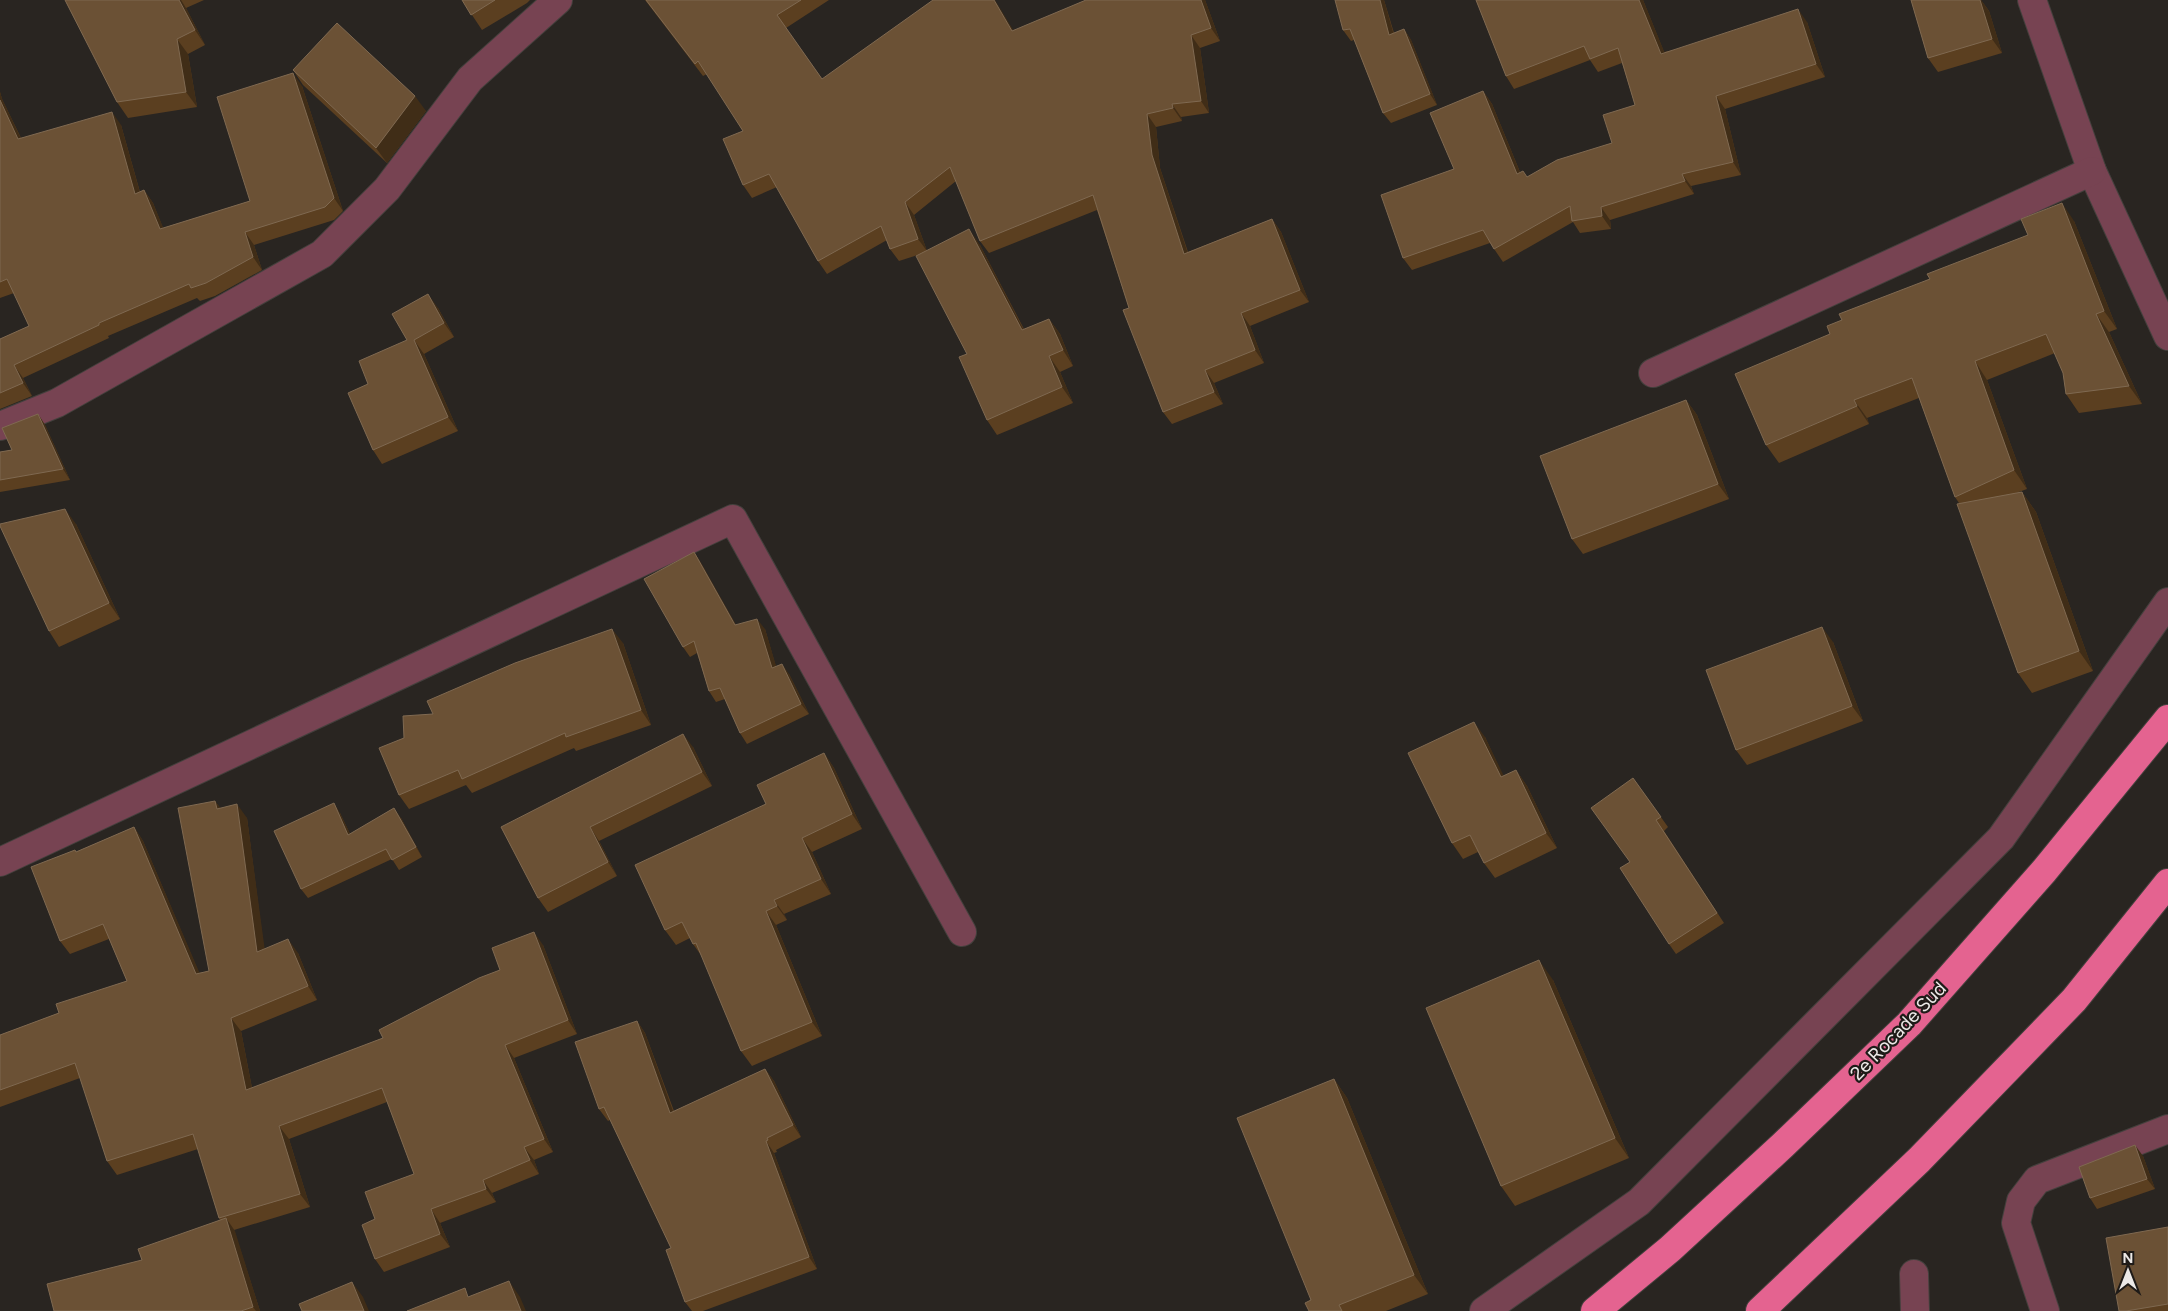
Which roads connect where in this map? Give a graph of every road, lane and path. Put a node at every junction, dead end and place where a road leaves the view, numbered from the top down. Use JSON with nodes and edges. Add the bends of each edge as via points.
{"nodes":[{"id":1,"x":558,"y":0,"type":"edge"},
{"id":2,"x":2032,"y":0,"type":"edge"},
{"id":3,"x":2092,"y":171,"type":"junction"},
{"id":4,"x":2168,"y":336,"type":"edge"},
{"id":5,"x":1653,"y":373,"type":"dead end"},
{"id":6,"x":0,"y":426,"type":"edge"},
{"id":7,"x":2168,"y":602,"type":"edge"},
{"id":8,"x":2168,"y":719,"type":"edge"},
{"id":9,"x":0,"y":862,"type":"edge"},
{"id":10,"x":2168,"y":883,"type":"edge"},
{"id":11,"x":962,"y":932,"type":"dead end"},
{"id":12,"x":2168,"y":1129,"type":"edge"},
{"id":13,"x":1914,"y":1274,"type":"dead end"},
{"id":14,"x":1484,"y":1311,"type":"edge"},
{"id":15,"x":1596,"y":1311,"type":"edge"},
{"id":16,"x":1760,"y":1311,"type":"edge"},
{"id":17,"x":1915,"y":1311,"type":"edge"},
{"id":18,"x":2045,"y":1311,"type":"edge"}],
"edges":[{"from":1,"to":6,"type":"street","via":[[470,79],[387,189],[322,254],[57,403]]},
{"from":2,"to":3,"type":"street"},
{"from":3,"to":4,"type":"street"},
{"from":3,"to":5,"type":"street"},
{"from":7,"to":14,"type":"street","via":[[2001,838],[1640,1202]]},
{"from":8,"to":15,"type":"highway","name":"2e Rocade Sud","via":[[2044,871],[1909,1024],[1670,1249]]},
{"from":9,"to":11,"type":"street","via":[[733,519]]},
{"from":10,"to":16,"type":"highway","via":[[2074,1000],[1919,1160]]},
{"from":12,"to":18,"type":"street","via":[[2038,1180],[2021,1200],[2016,1223]]},
{"from":13,"to":17,"type":"street"}]}
